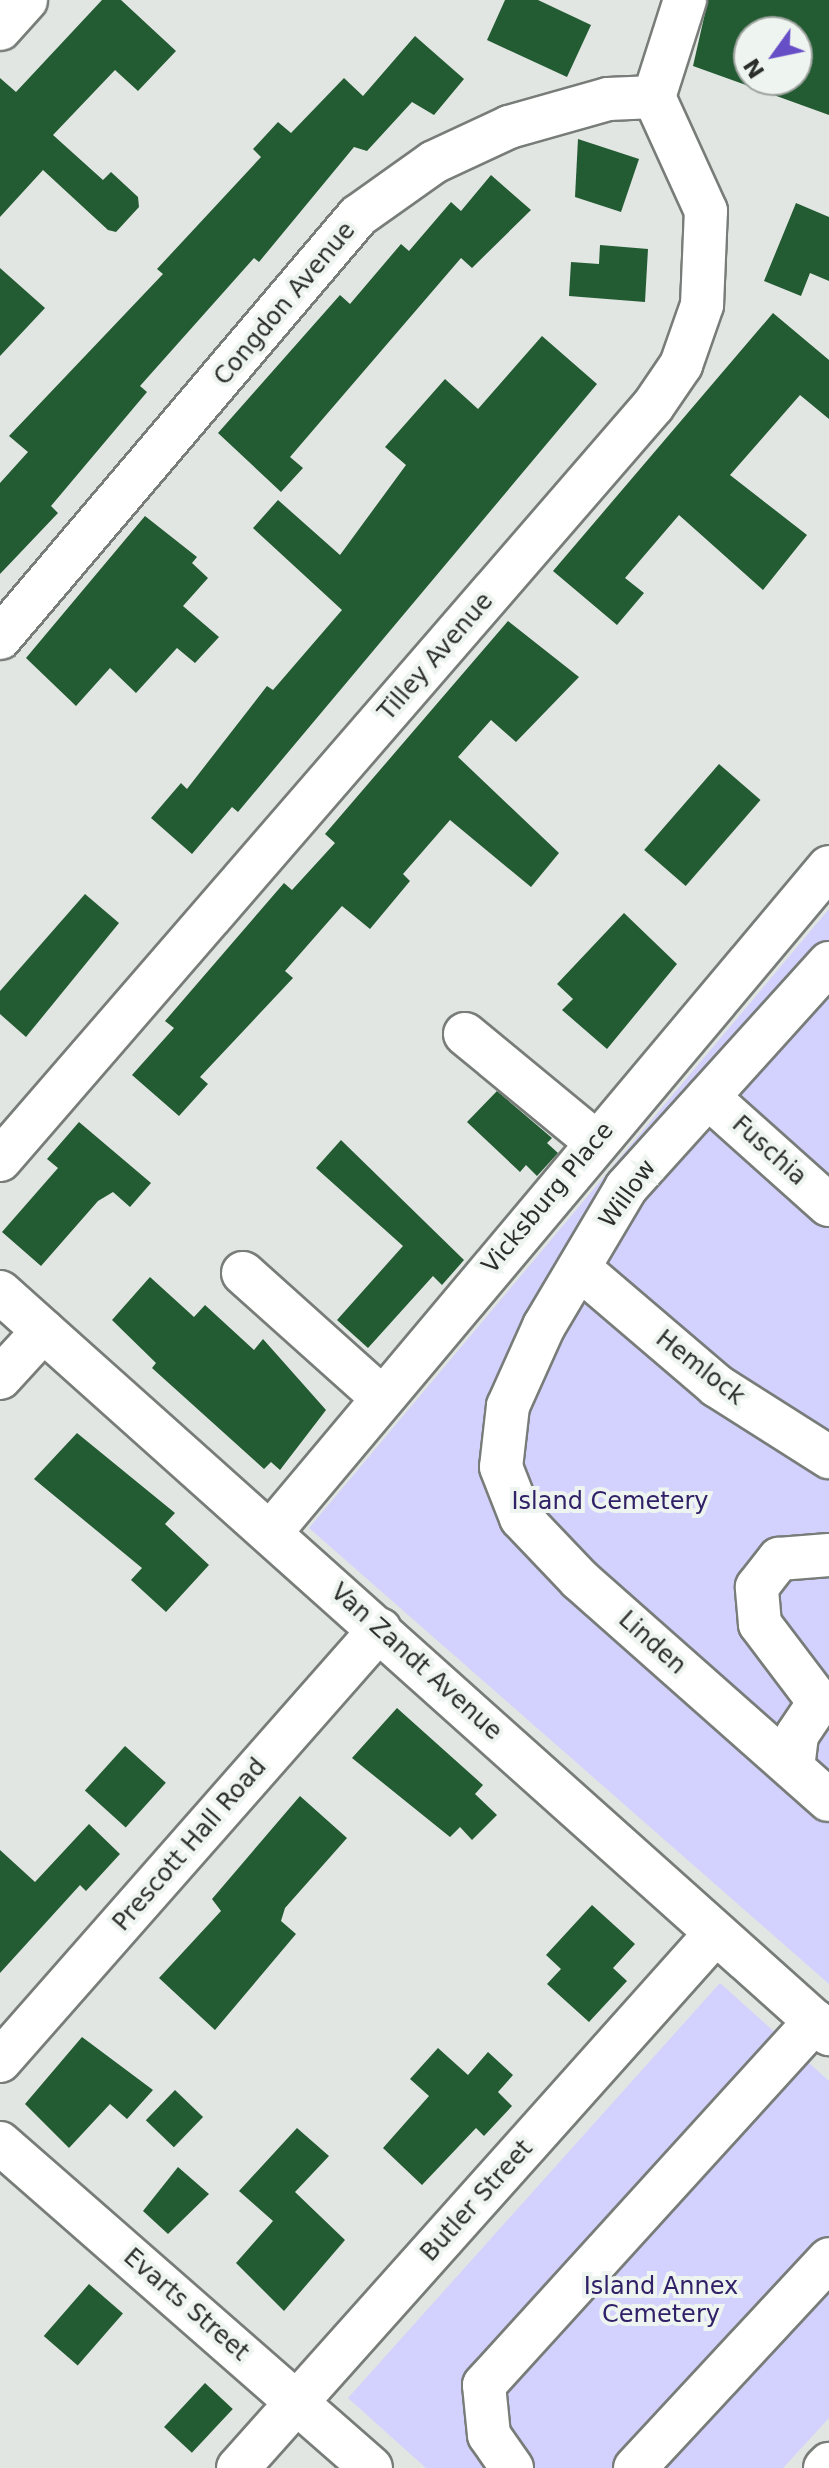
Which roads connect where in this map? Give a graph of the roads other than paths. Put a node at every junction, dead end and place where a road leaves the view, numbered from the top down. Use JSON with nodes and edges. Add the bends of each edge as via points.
{"nodes":[{"id":1,"x":26,"y":0,"type":"edge"},
{"id":2,"x":685,"y":0,"type":"edge"},
{"id":3,"x":0,"y":29,"type":"edge"},
{"id":4,"x":654,"y":97,"type":"junction"},
{"id":5,"x":0,"y":638,"type":"edge"},
{"id":6,"x":829,"y":867,"type":"edge"},
{"id":7,"x":829,"y":963,"type":"edge"},
{"id":8,"x":465,"y":1034,"type":"dead end"},
{"id":9,"x":708,"y":1097,"type":"junction"},
{"id":10,"x":596,"y":1142,"type":"junction"},
{"id":11,"x":0,"y":1160,"type":"edge"},
{"id":12,"x":829,"y":1205,"type":"edge"},
{"id":13,"x":579,"y":1268,"type":"junction"},
{"id":14,"x":243,"y":1273,"type":"dead end"},
{"id":15,"x":0,"y":1292,"type":"edge"},
{"id":16,"x":43,"y":1331,"type":"junction"},
{"id":17,"x":0,"y":1378,"type":"edge"},
{"id":18,"x":381,"y":1397,"type":"junction"},
{"id":19,"x":829,"y":1457,"type":"edge"},
{"id":20,"x":501,"y":1467,"type":"joint"},
{"id":21,"x":271,"y":1532,"type":"junction"},
{"id":22,"x":829,"y":1555,"type":"edge"},
{"id":23,"x":380,"y":1629,"type":"junction"},
{"id":24,"x":824,"y":1702,"type":"edge"},
{"id":25,"x":793,"y":1768,"type":"junction"},
{"id":26,"x":829,"y":1800,"type":"edge"},
{"id":27,"x":715,"y":1934,"type":"junction"},
{"id":28,"x":822,"y":2027,"type":"edge"},
{"id":29,"x":0,"y":2061,"type":"edge"},
{"id":30,"x":0,"y":2143,"type":"edge"},
{"id":31,"x":829,"y":2259,"type":"edge"},
{"id":32,"x":297,"y":2402,"type":"junction"},
{"id":33,"x":238,"y":2468,"type":"edge"},
{"id":34,"x":371,"y":2468,"type":"edge"},
{"id":35,"x":512,"y":2468,"type":"edge"},
{"id":36,"x":635,"y":2468,"type":"edge"}],
"edges":[{"from":1,"to":3,"type":"street"},
{"from":2,"to":4,"type":"street"},
{"from":4,"to":5,"type":"street","name":"Congdon Avenue","via":[[595,102],[509,127],[434,162],[366,209]]},
{"from":4,"to":11,"type":"street","name":"Tilley Avenue","via":[[706,211],[702,305],[681,365]]},
{"from":6,"to":10,"type":"street","name":"Vicksburg Place"},
{"from":7,"to":9,"type":"street","name":"Willow"},
{"from":8,"to":10,"type":"street"},
{"from":9,"to":12,"type":"street","name":"Fuschia"},
{"from":9,"to":13,"type":"street","name":"Willow","via":[[626,1188]]},
{"from":10,"to":18,"type":"street","name":"Vicksburg Place"},
{"from":13,"to":19,"type":"street","name":"Hemlock","via":[[717,1386]]},
{"from":13,"to":20,"type":"street","name":"Willow","via":[[508,1406]]},
{"from":14,"to":18,"type":"street"},
{"from":15,"to":16,"type":"street","name":"Van Zandt Avenue"},
{"from":16,"to":17,"type":"street"},
{"from":16,"to":21,"type":"street","name":"Van Zandt Avenue"},
{"from":18,"to":21,"type":"street","name":"Vicksburg Place"},
{"from":20,"to":25,"type":"street","name":"Linden","via":[[521,1518],[580,1580]]},
{"from":21,"to":23,"type":"street","name":"Van Zandt Avenue"},
{"from":22,"to":24,"type":"street","via":[[779,1559],[757,1587],[760,1624]]},
{"from":23,"to":27,"type":"street","name":"Van Zandt Avenue"},
{"from":23,"to":29,"type":"street","name":"Prescott Hall Road"},
{"from":24,"to":25,"type":"street","via":[[797,1735]]},
{"from":25,"to":26,"type":"street","name":"Linden"},
{"from":27,"to":28,"type":"street","name":"Van Zandt Avenue"},
{"from":27,"to":32,"type":"street","name":"Butler Street"},
{"from":28,"to":35,"type":"street","via":[[484,2385],[489,2435]]},
{"from":30,"to":32,"type":"street","name":"Evarts Street"},
{"from":31,"to":36,"type":"street"},
{"from":32,"to":33,"type":"street","name":"Butler Street"},
{"from":32,"to":34,"type":"street","name":"Evarts Street"}]}
